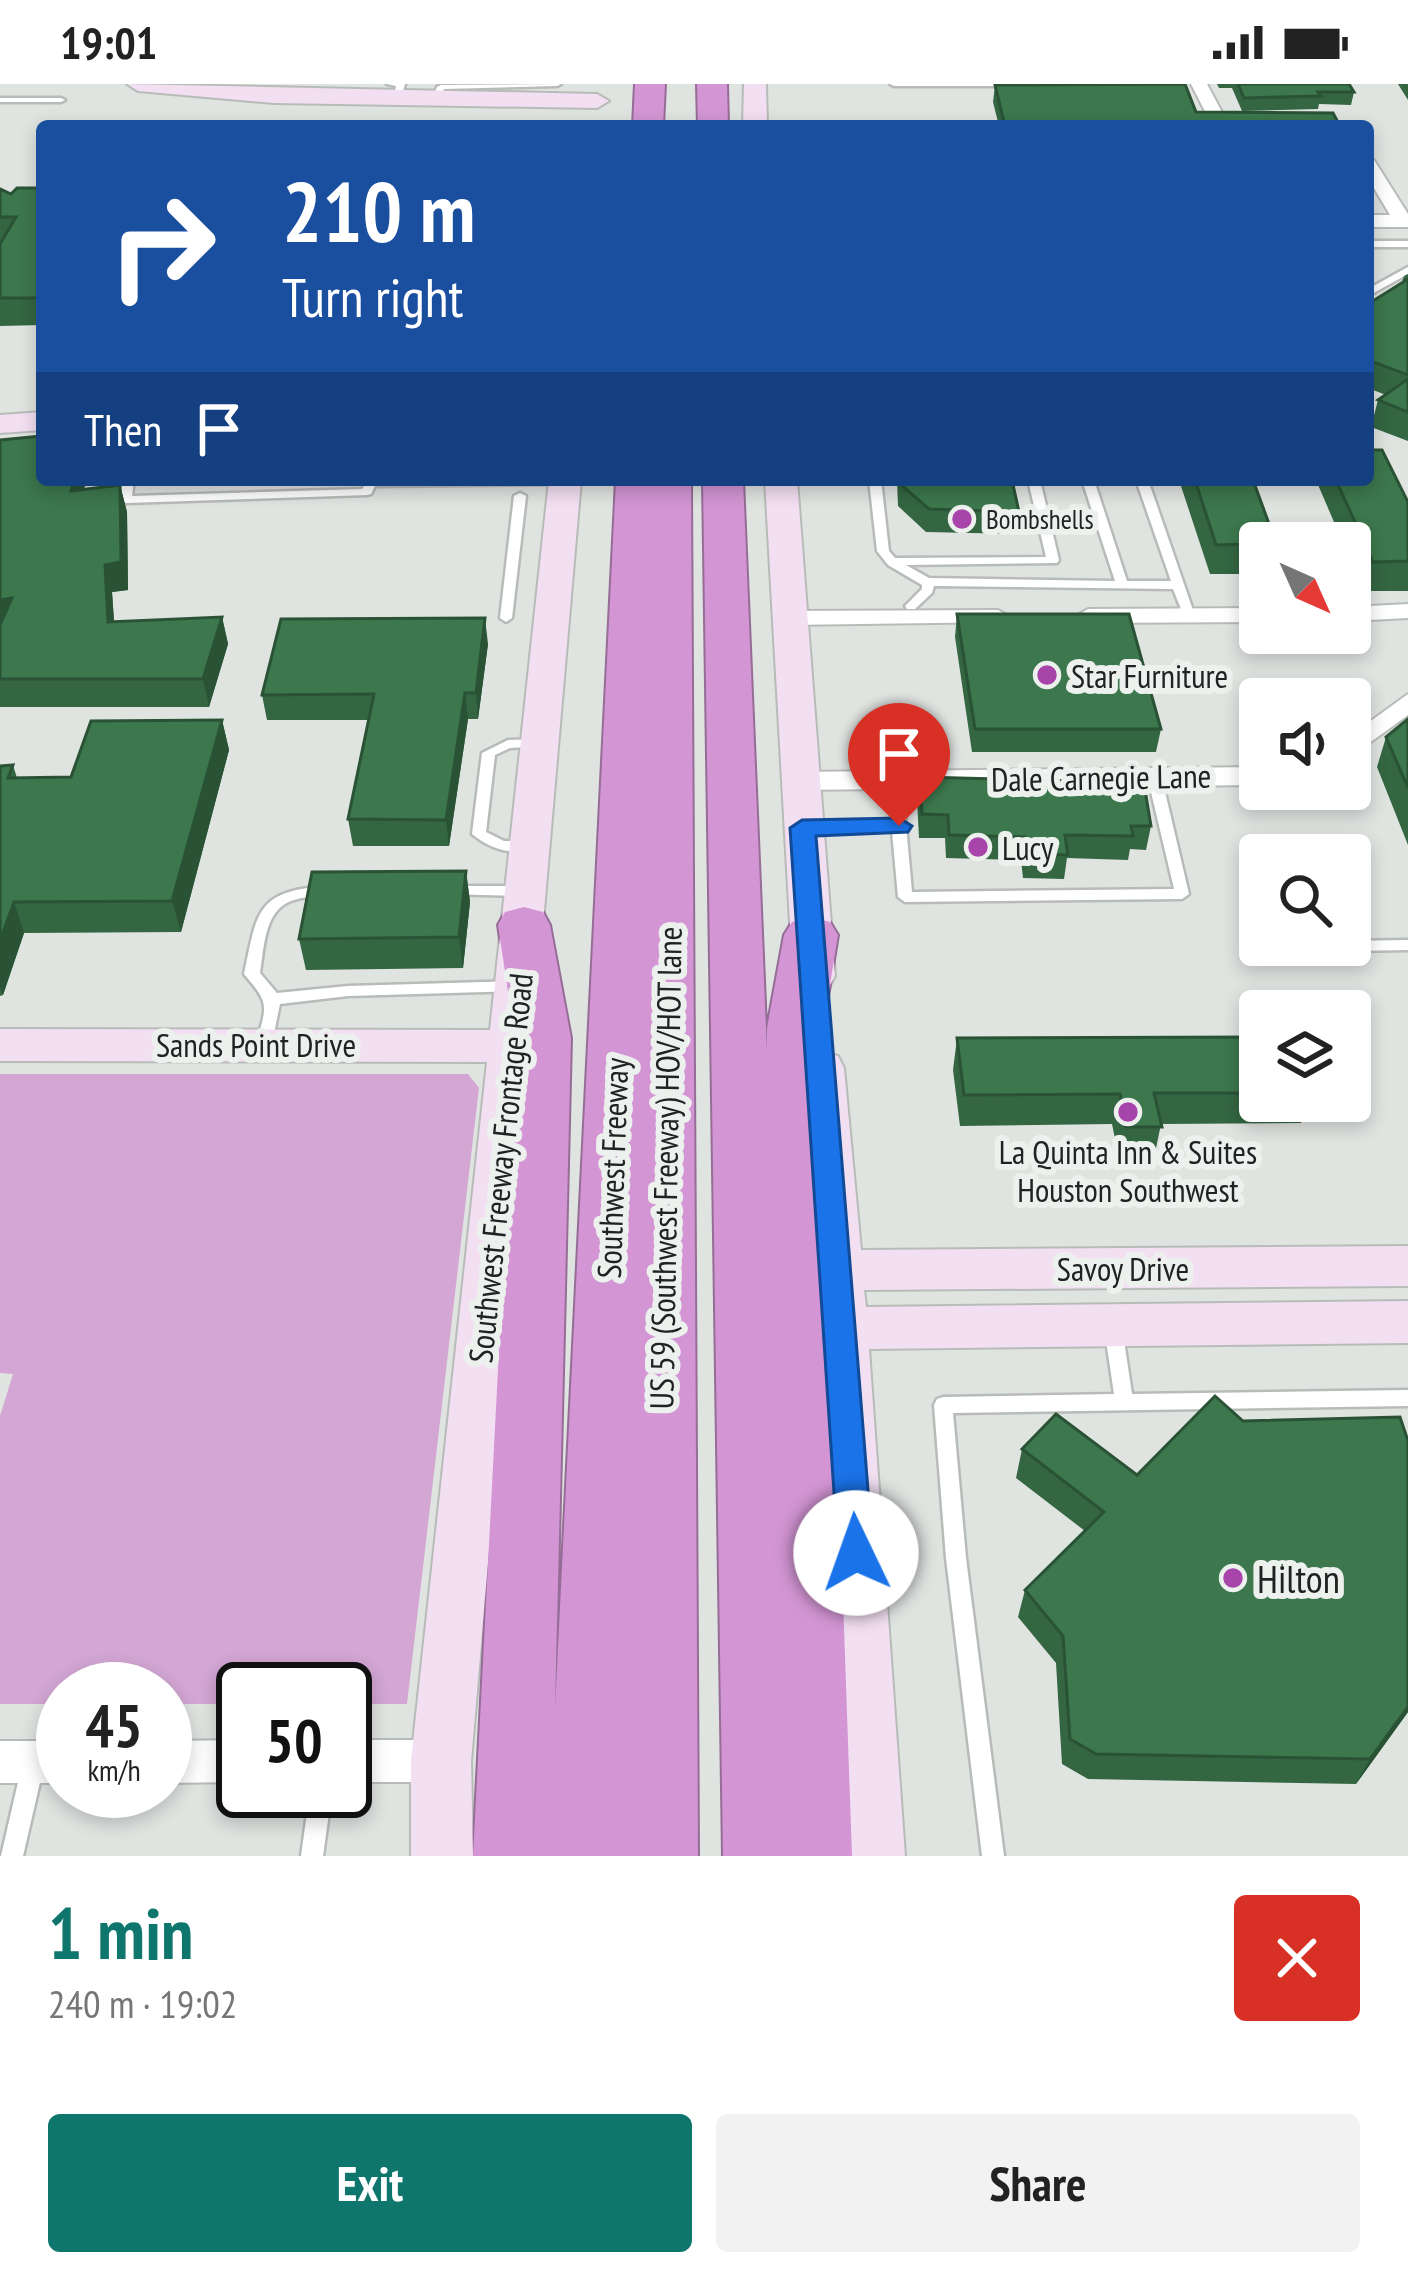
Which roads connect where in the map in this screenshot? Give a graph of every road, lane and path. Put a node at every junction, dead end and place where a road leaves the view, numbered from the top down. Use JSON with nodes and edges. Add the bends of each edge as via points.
{"nodes":[{"id":1,"x":138,"y":84,"type":"edge"},
{"id":2,"x":557,"y":84,"type":"edge"},
{"id":3,"x":650,"y":84,"type":"edge"},
{"id":4,"x":675,"y":84,"type":"edge"},
{"id":5,"x":712,"y":84,"type":"edge"},
{"id":6,"x":755,"y":84,"type":"edge"},
{"id":7,"x":894,"y":84,"type":"edge"},
{"id":8,"x":1043,"y":84,"type":"edge"},
{"id":9,"x":1199,"y":84,"type":"edge"},
{"id":10,"x":394,"y":92,"type":"edge"},
{"id":11,"x":0,"y":100,"type":"edge"},
{"id":12,"x":61,"y":100,"type":"dead end"},
{"id":13,"x":435,"y":101,"type":"junction"},
{"id":14,"x":597,"y":104,"type":"edge"},
{"id":15,"x":648,"y":120,"type":"edge"},
{"id":16,"x":675,"y":120,"type":"edge"},
{"id":17,"x":713,"y":120,"type":"edge"},
{"id":18,"x":755,"y":120,"type":"edge"},
{"id":19,"x":1217,"y":120,"type":"edge"},
{"id":20,"x":1374,"y":173,"type":"edge"},
{"id":21,"x":1374,"y":197,"type":"edge"},
{"id":22,"x":1389,"y":197,"type":"junction"},
{"id":23,"x":1374,"y":221,"type":"edge"},
{"id":24,"x":1405,"y":221,"type":"edge"},
{"id":25,"x":1374,"y":244,"type":"edge"},
{"id":26,"x":1408,"y":244,"type":"edge"},
{"id":27,"x":1408,"y":270,"type":"edge"},
{"id":28,"x":1374,"y":290,"type":"edge"},
{"id":29,"x":36,"y":421,"type":"edge"},
{"id":30,"x":0,"y":424,"type":"edge"},
{"id":31,"x":127,"y":486,"type":"edge"},
{"id":32,"x":369,"y":486,"type":"edge"},
{"id":33,"x":565,"y":486,"type":"edge"},
{"id":34,"x":636,"y":486,"type":"edge"},
{"id":35,"x":671,"y":486,"type":"edge"},
{"id":36,"x":723,"y":486,"type":"edge"},
{"id":37,"x":781,"y":486,"type":"edge"},
{"id":38,"x":876,"y":486,"type":"edge"},
{"id":39,"x":1036,"y":486,"type":"edge"},
{"id":40,"x":1090,"y":486,"type":"edge"},
{"id":41,"x":1144,"y":486,"type":"edge"},
{"id":42,"x":520,"y":496,"type":"dead end"},
{"id":43,"x":892,"y":562,"type":"junction"},
{"id":44,"x":926,"y":582,"type":"junction"},
{"id":45,"x":1122,"y":585,"type":"junction"},
{"id":46,"x":1179,"y":586,"type":"junction"},
{"id":47,"x":787,"y":608,"type":"junction"},
{"id":48,"x":1408,"y":611,"type":"edge"},
{"id":49,"x":922,"y":612,"type":"junction"},
{"id":50,"x":1371,"y":613,"type":"edge"},
{"id":51,"x":1239,"y":615,"type":"edge"},
{"id":52,"x":1073,"y":616,"type":"edge"},
{"id":53,"x":1190,"y":616,"type":"junction"},
{"id":54,"x":1026,"y":617,"type":"edge"},
{"id":55,"x":506,"y":618,"type":"dead end"},
{"id":56,"x":1408,"y":701,"type":"edge"},
{"id":57,"x":1371,"y":732,"type":"edge"},
{"id":58,"x":541,"y":743,"type":"junction"},
{"id":59,"x":1154,"y":775,"type":"junction"},
{"id":60,"x":1239,"y":776,"type":"edge"},
{"id":61,"x":896,"y":780,"type":"junction"},
{"id":62,"x":799,"y":781,"type":"junction"},
{"id":63,"x":899,"y":826,"type":"junction"},
{"id":64,"x":802,"y":828,"type":"junction"},
{"id":65,"x":531,"y":846,"type":"junction"},
{"id":66,"x":337,"y":891,"type":"edge"},
{"id":67,"x":429,"y":891,"type":"edge"},
{"id":68,"x":523,"y":934,"type":"junction"},
{"id":69,"x":811,"y":934,"type":"junction"},
{"id":70,"x":1408,"y":945,"type":"edge"},
{"id":71,"x":1371,"y":946,"type":"edge"},
{"id":72,"x":273,"y":999,"type":"junction"},
{"id":73,"x":264,"y":1043,"type":"junction"},
{"id":74,"x":0,"y":1045,"type":"edge"},
{"id":75,"x":513,"y":1046,"type":"junction"},
{"id":76,"x":1408,"y":1266,"type":"edge"},
{"id":77,"x":838,"y":1270,"type":"junction"},
{"id":78,"x":1408,"y":1322,"type":"edge"},
{"id":79,"x":1112,"y":1325,"type":"junction"},
{"id":80,"x":843,"y":1328,"type":"junction"},
{"id":81,"x":1408,"y":1398,"type":"edge"},
{"id":82,"x":1124,"y":1402,"type":"junction"},
{"id":83,"x":372,"y":1761,"type":"edge"},
{"id":84,"x":442,"y":1761,"type":"junction"},
{"id":85,"x":32,"y":1762,"type":"edge"},
{"id":86,"x":317,"y":1818,"type":"edge"},
{"id":87,"x":12,"y":1856,"type":"edge"},
{"id":88,"x":312,"y":1856,"type":"edge"},
{"id":89,"x":442,"y":1856,"type":"edge"},
{"id":90,"x":512,"y":1856,"type":"edge"},
{"id":91,"x":587,"y":1856,"type":"edge"},
{"id":92,"x":659,"y":1856,"type":"edge"},
{"id":93,"x":762,"y":1856,"type":"edge"},
{"id":94,"x":813,"y":1856,"type":"edge"},
{"id":95,"x":874,"y":1856,"type":"edge"},
{"id":96,"x":993,"y":1856,"type":"edge"}],
"edges":[{"from":1,"to":10,"type":"main road","via":[[274,96]]},
{"from":2,"to":13,"type":"lane","via":[[441,87]]},
{"from":3,"to":15,"type":"highway"},
{"from":4,"to":16,"type":"highway"},
{"from":5,"to":17,"type":"highway"},
{"from":6,"to":18,"type":"main road"},
{"from":7,"to":8,"type":"lane"},
{"from":9,"to":19,"type":"street"},
{"from":10,"to":13,"type":"main road"},
{"from":11,"to":12,"type":"lane"},
{"from":13,"to":14,"type":"main road"},
{"from":20,"to":22,"type":"street"},
{"from":21,"to":22,"type":"lane"},
{"from":22,"to":24,"type":"street"},
{"from":23,"to":24,"type":"street"},
{"from":25,"to":26,"type":"lane"},
{"from":27,"to":28,"type":"lane"},
{"from":29,"to":30,"type":"main road"},
{"from":31,"to":32,"type":"lane","via":[[126,500],[367,493]]},
{"from":33,"to":58,"type":"main road","name":"Southwest Freeway Frontage Road"},
{"from":34,"to":91,"type":"highway","name":"Southwest Freeway"},
{"from":35,"to":92,"type":"highway","name":"US 59 (Southwest Freeway) HOV/HOT lane"},
{"from":36,"to":93,"type":"highway"},
{"from":37,"to":47,"type":"main road"},
{"from":38,"to":43,"type":"lane"},
{"from":39,"to":43,"type":"lane","via":[[1054,560]]},
{"from":40,"to":45,"type":"lane"},
{"from":41,"to":46,"type":"lane"},
{"from":42,"to":55,"type":"lane"},
{"from":43,"to":44,"type":"lane"},
{"from":44,"to":45,"type":"lane"},
{"from":44,"to":49,"type":"lane"},
{"from":45,"to":46,"type":"lane"},
{"from":46,"to":53,"type":"lane"},
{"from":47,"to":49,"type":"street"},
{"from":47,"to":62,"type":"main road"},
{"from":48,"to":50,"type":"street"},
{"from":49,"to":54,"type":"street"},
{"from":51,"to":53,"type":"street"},
{"from":52,"to":53,"type":"street"},
{"from":56,"to":57,"type":"street"},
{"from":58,"to":65,"type":"main road","name":"Southwest Freeway Frontage Road"},
{"from":58,"to":65,"type":"lane","via":[[490,753],[479,834],[502,846]]},
{"from":59,"to":60,"type":"street","name":"Dale Carnegie Lane"},
{"from":59,"to":61,"type":"street","name":"Dale Carnegie Lane"},
{"from":59,"to":63,"type":"lane","via":[[1182,894],[904,897]]},
{"from":61,"to":62,"type":"street","name":"Dale Carnegie Lane"},
{"from":61,"to":63,"type":"lane"},
{"from":62,"to":64,"type":"main road"},
{"from":63,"to":64,"type":"lane"},
{"from":64,"to":69,"type":"main road"},
{"from":65,"to":68,"type":"main road","name":"Southwest Freeway Frontage Road"},
{"from":66,"to":72,"type":"lane","via":[[290,892],[264,914],[252,974]]},
{"from":67,"to":68,"type":"lane"},
{"from":68,"to":72,"type":"lane","via":[[348,991]]},
{"from":68,"to":75,"type":"main road","name":"Southwest Freeway Frontage Road"},
{"from":68,"to":90,"type":"highway","via":[[543,1038]]},
{"from":69,"to":77,"type":"main road"},
{"from":69,"to":94,"type":"highway","via":[[795,1028]]},
{"from":70,"to":71,"type":"lane"},
{"from":72,"to":73,"type":"lane"},
{"from":73,"to":74,"type":"main road","name":"Sands Point Drive"},
{"from":73,"to":75,"type":"main road","name":"Sands Point Drive"},
{"from":75,"to":84,"type":"main road","name":"Southwest Freeway Frontage Road"},
{"from":76,"to":77,"type":"main road","name":"Savoy Drive"},
{"from":77,"to":80,"type":"main road"},
{"from":78,"to":79,"type":"main road","name":"Savoy Drive"},
{"from":79,"to":80,"type":"main road","name":"Savoy Drive"},
{"from":79,"to":82,"type":"lane"},
{"from":80,"to":95,"type":"main road"},
{"from":81,"to":82,"type":"lane"},
{"from":82,"to":96,"type":"lane","via":[[943,1405]]},
{"from":83,"to":84,"type":"street"},
{"from":84,"to":89,"type":"main road","name":"Southwest Freeway Frontage Road"},
{"from":85,"to":87,"type":"lane"},
{"from":86,"to":88,"type":"lane"}]}
